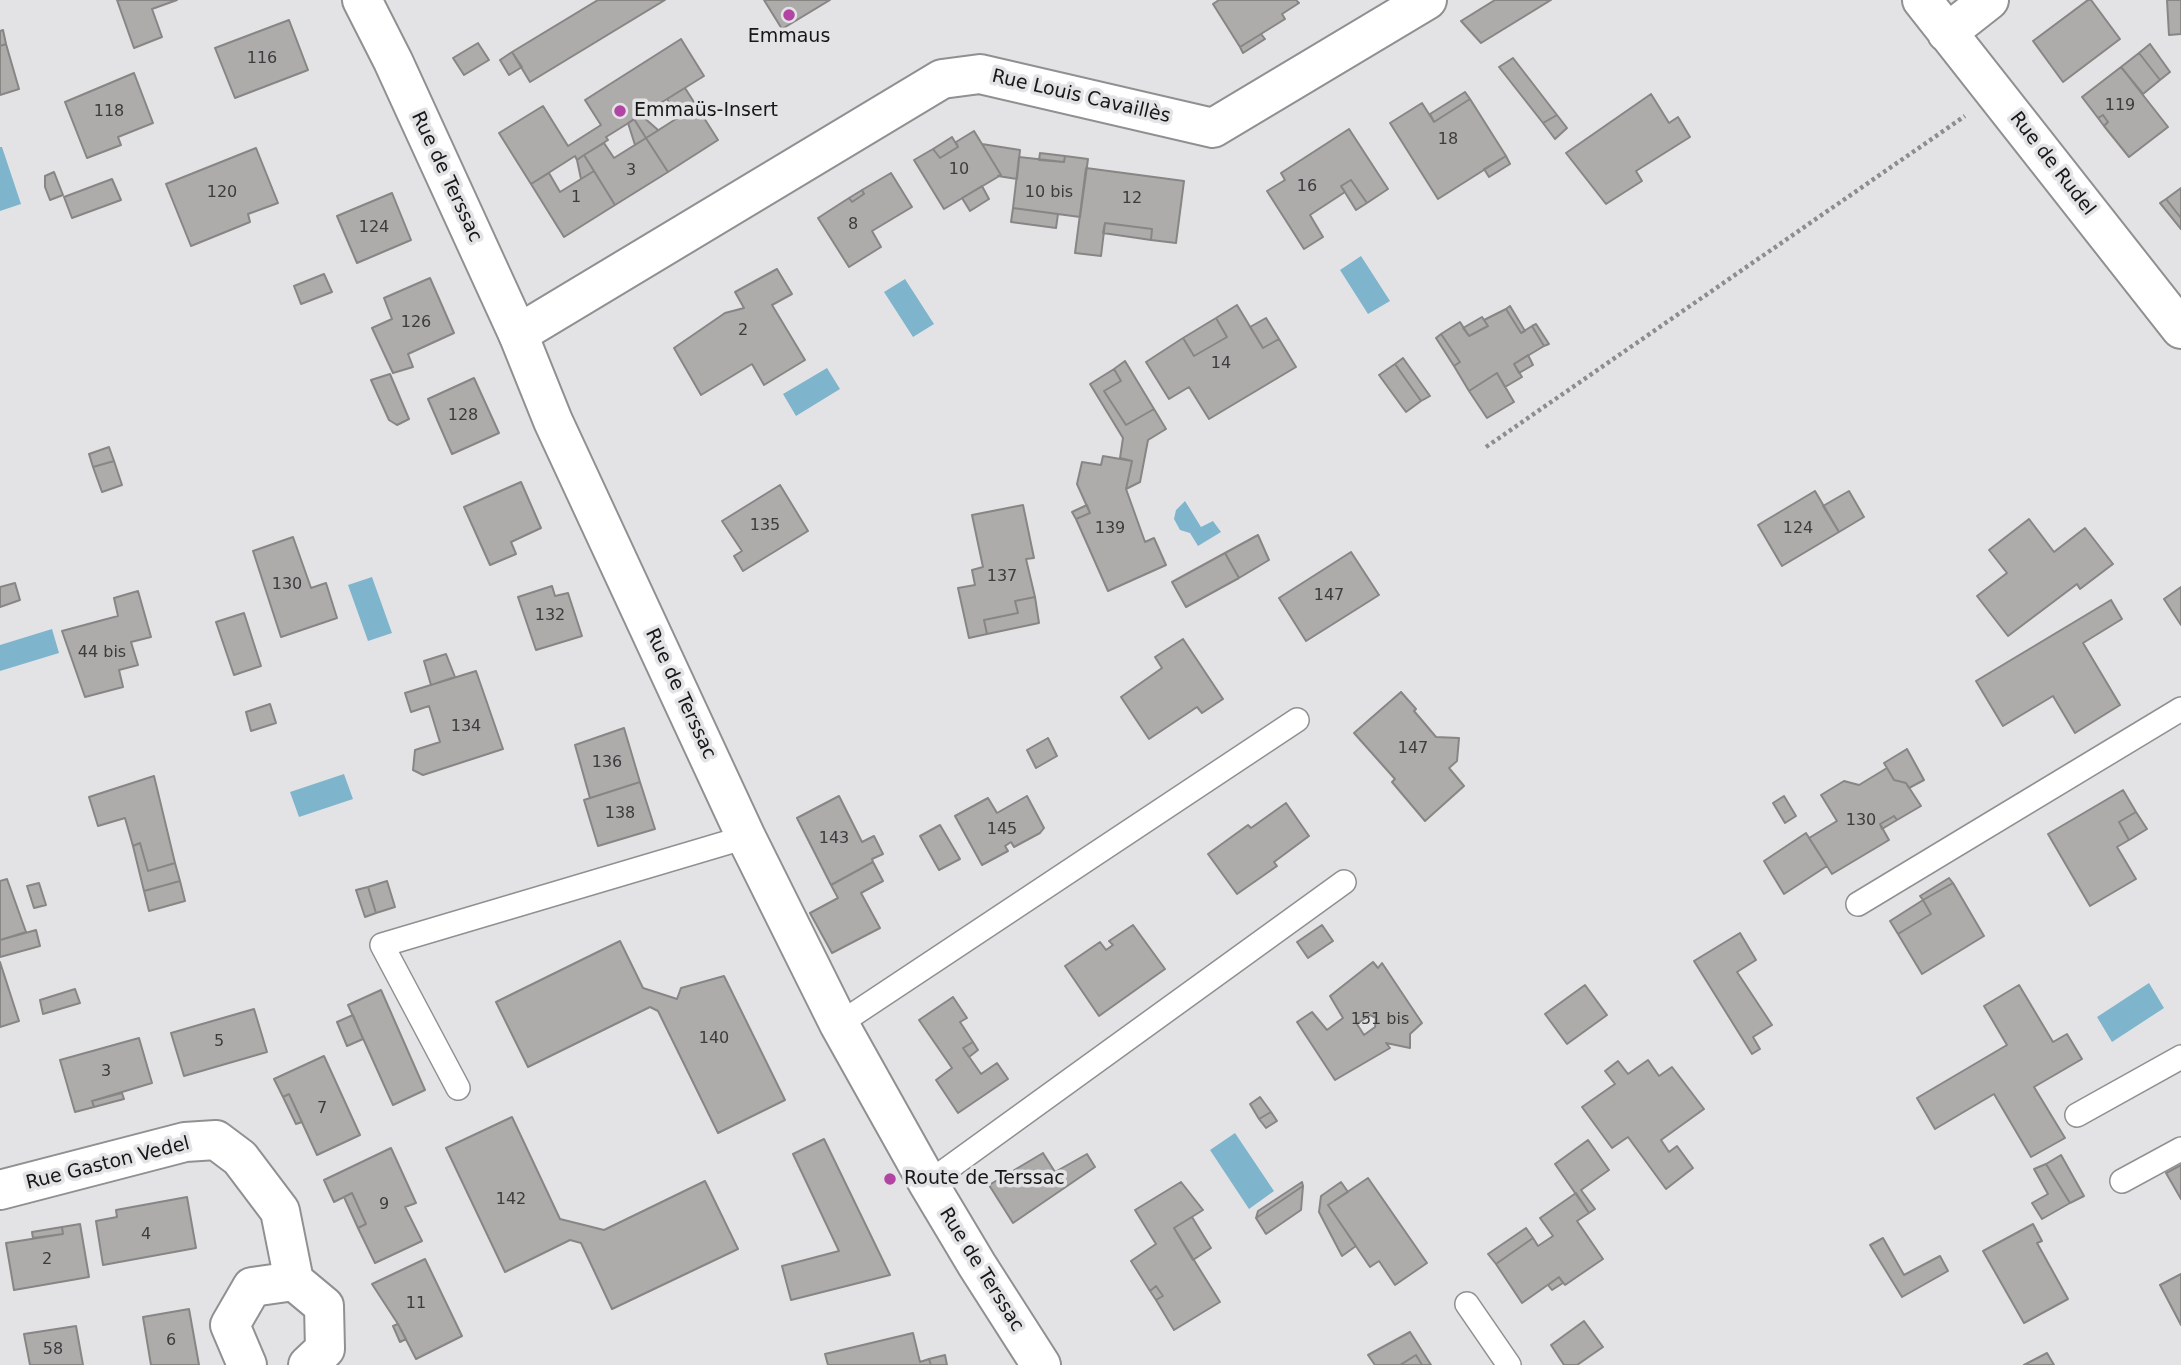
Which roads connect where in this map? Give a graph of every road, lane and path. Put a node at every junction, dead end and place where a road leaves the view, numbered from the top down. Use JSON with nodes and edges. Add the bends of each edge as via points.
{"nodes":[{"id":1,"x":362,"y":0,"type":"edge"},
{"id":2,"x":1427,"y":0,"type":"edge"},
{"id":3,"x":1922,"y":0,"type":"edge"},
{"id":4,"x":1989,"y":0,"type":"edge"},
{"id":5,"x":1947,"y":33,"type":"junction"},
{"id":6,"x":1997,"y":94,"type":"junction"},
{"id":7,"x":2181,"y":330,"type":"edge"},
{"id":8,"x":518,"y":334,"type":"junction"},
{"id":9,"x":1486,"y":447,"type":"dead end"},
{"id":10,"x":2181,"y":709,"type":"edge"},
{"id":11,"x":1297,"y":720,"type":"dead end"},
{"id":12,"x":746,"y":837,"type":"junction"},
{"id":13,"x":1344,"y":882,"type":"dead end"},
{"id":14,"x":1858,"y":904,"type":"dead end"},
{"id":15,"x":839,"y":1024,"type":"junction"},
{"id":16,"x":2181,"y":1057,"type":"edge"},
{"id":17,"x":458,"y":1088,"type":"dead end"},
{"id":18,"x":2077,"y":1115,"type":"dead end"},
{"id":19,"x":2181,"y":1149,"type":"edge"},
{"id":20,"x":2122,"y":1181,"type":"dead end"},
{"id":21,"x":928,"y":1183,"type":"junction"},
{"id":22,"x":0,"y":1191,"type":"edge"},
{"id":23,"x":294,"y":1281,"type":"junction"},
{"id":24,"x":1467,"y":1304,"type":"dead end"},
{"id":25,"x":247,"y":1365,"type":"edge"},
{"id":26,"x":307,"y":1365,"type":"edge"},
{"id":27,"x":1041,"y":1365,"type":"edge"},
{"id":28,"x":1508,"y":1365,"type":"edge"}],
"edges":[{"from":1,"to":8,"type":"street","name":"Rue de Terssac"},
{"from":2,"to":8,"type":"street","name":"Rue Louis Cavaillès","via":[[1213,128],[980,74],[942,79]]},
{"from":3,"to":5,"type":"street","name":"Rue de Rudel"},
{"from":4,"to":5,"type":"street"},
{"from":5,"to":6,"type":"street","name":"Rue de Rudel"},
{"from":6,"to":7,"type":"street","name":"Rue de Rudel"},
{"from":6,"to":9,"type":"path"},
{"from":8,"to":12,"type":"street","name":"Rue de Terssac","via":[[553,421]]},
{"from":10,"to":14,"type":"lane"},
{"from":11,"to":15,"type":"lane"},
{"from":12,"to":15,"type":"street","name":"Rue de Terssac"},
{"from":12,"to":17,"type":"lane","via":[[382,945]]},
{"from":13,"to":21,"type":"lane"},
{"from":15,"to":21,"type":"street","name":"Rue de Terssac"},
{"from":16,"to":18,"type":"lane"},
{"from":19,"to":20,"type":"lane"},
{"from":21,"to":27,"type":"street","name":"Rue de Terssac"},
{"from":22,"to":23,"type":"street","name":"Rue Gaston Vedel","via":[[185,1142],[216,1140],[240,1158],[280,1211]]},
{"from":23,"to":25,"type":"street","via":[[252,1287],[230,1325]]},
{"from":23,"to":26,"type":"street","via":[[324,1306],[325,1349]]},
{"from":24,"to":28,"type":"lane"}]}
